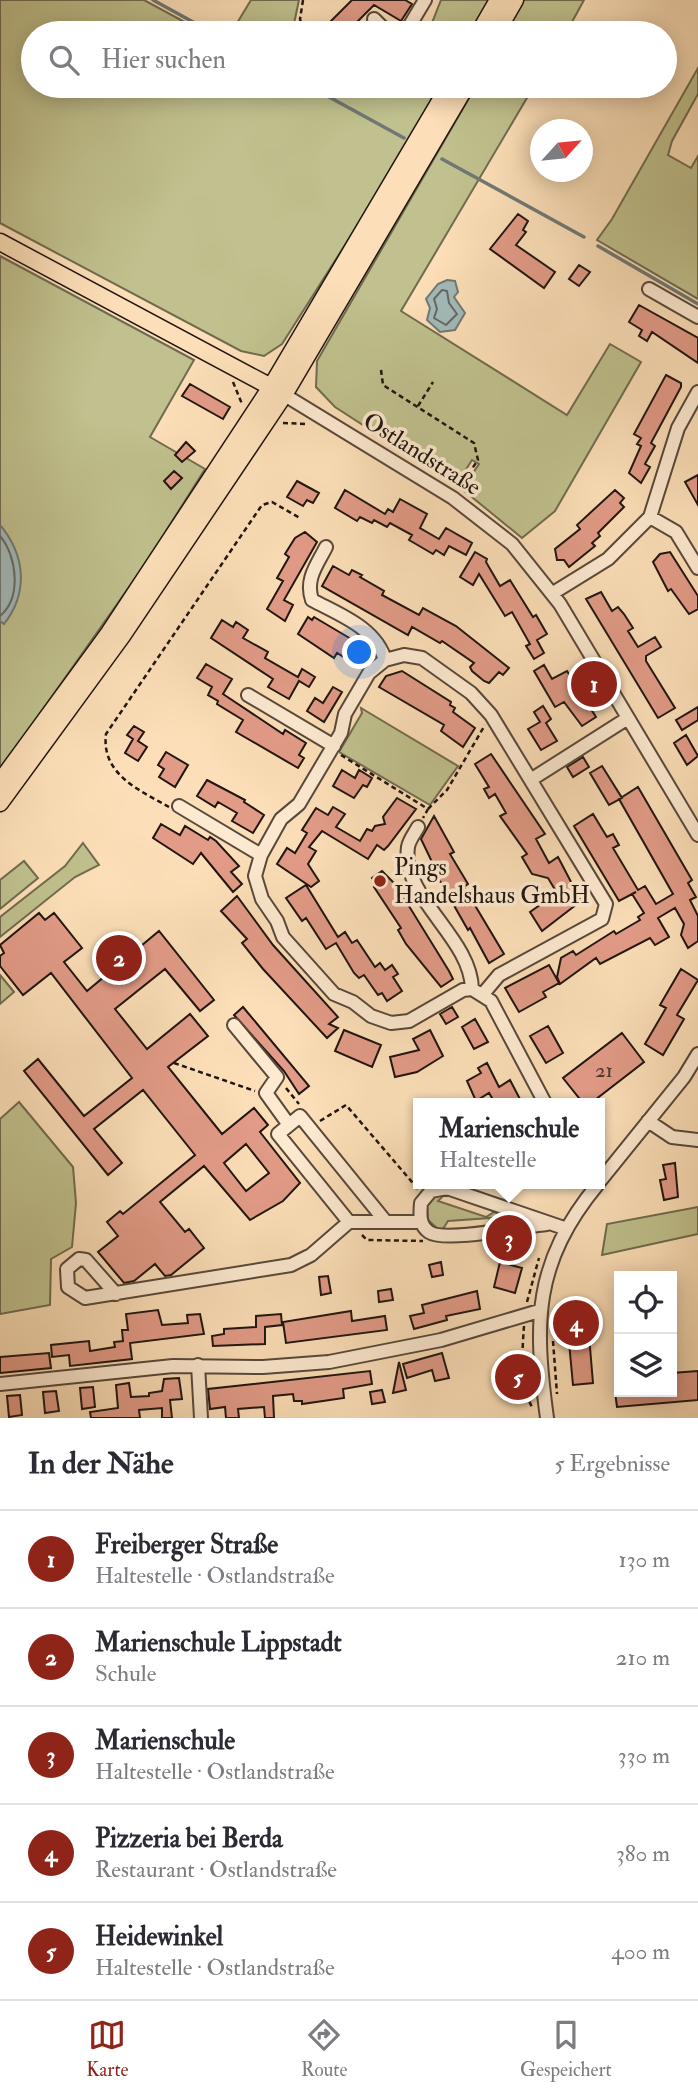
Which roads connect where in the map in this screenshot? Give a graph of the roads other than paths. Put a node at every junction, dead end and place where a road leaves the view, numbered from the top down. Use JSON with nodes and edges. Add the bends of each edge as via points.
{"nodes":[{"id":1,"x":425,"y":0,"type":"edge"},
{"id":2,"x":498,"y":0,"type":"edge"},
{"id":3,"x":515,"y":0,"type":"edge"},
{"id":4,"x":412,"y":21,"type":"edge"},
{"id":5,"x":486,"y":21,"type":"edge"},
{"id":6,"x":503,"y":21,"type":"edge"},
{"id":7,"x":442,"y":98,"type":"edge"},
{"id":8,"x":459,"y":98,"type":"edge"},
{"id":9,"x":0,"y":242,"type":"edge"},
{"id":10,"x":649,"y":289,"type":"dead end"},
{"id":11,"x":698,"y":317,"type":"edge"},
{"id":12,"x":278,"y":391,"type":"junction"},
{"id":13,"x":698,"y":392,"type":"edge"},
{"id":14,"x":650,"y":517,"type":"junction"},
{"id":15,"x":327,"y":547,"type":"dead end"},
{"id":16,"x":698,"y":568,"type":"edge"},
{"id":17,"x":552,"y":593,"type":"junction"},
{"id":18,"x":385,"y":660,"type":"junction"},
{"id":19,"x":248,"y":695,"type":"dead end"},
{"id":20,"x":628,"y":718,"type":"junction"},
{"id":21,"x":333,"y":747,"type":"junction"},
{"id":22,"x":532,"y":779,"type":"junction"},
{"id":23,"x":0,"y":782,"type":"edge"},
{"id":24,"x":0,"y":803,"type":"edge"},
{"id":25,"x":179,"y":806,"type":"road end"},
{"id":26,"x":418,"y":827,"type":"road end"},
{"id":27,"x":698,"y":835,"type":"edge"},
{"id":28,"x":261,"y":855,"type":"junction"},
{"id":29,"x":478,"y":992,"type":"junction"},
{"id":30,"x":234,"y":1025,"type":"dead end"},
{"id":31,"x":698,"y":1054,"type":"edge"},
{"id":32,"x":541,"y":1098,"type":"edge"},
{"id":33,"x":648,"y":1121,"type":"junction"},
{"id":34,"x":289,"y":1125,"type":"junction"},
{"id":35,"x":698,"y":1140,"type":"edge"},
{"id":36,"x":605,"y":1173,"type":"edge"},
{"id":37,"x":442,"y":1189,"type":"edge"},
{"id":38,"x":450,"y":1189,"type":"edge"},
{"id":39,"x":593,"y":1189,"type":"edge"},
{"id":40,"x":349,"y":1222,"type":"junction"},
{"id":41,"x":386,"y":1222,"type":"junction"},
{"id":42,"x":421,"y":1222,"type":"junction"},
{"id":43,"x":547,"y":1224,"type":"junction"},
{"id":44,"x":567,"y":1229,"type":"junction"},
{"id":45,"x":116,"y":1294,"type":"dead end"},
{"id":46,"x":539,"y":1311,"type":"junction"},
{"id":47,"x":198,"y":1365,"type":"junction"},
{"id":48,"x":0,"y":1384,"type":"edge"},
{"id":49,"x":542,"y":1417,"type":"edge"},
{"id":50,"x":201,"y":1418,"type":"edge"}],
"edges":[{"from":1,"to":4,"type":"street"},
{"from":2,"to":5,"type":"main road"},
{"from":3,"to":6,"type":"main road"},
{"from":7,"to":12,"type":"main road"},
{"from":8,"to":12,"type":"main road"},
{"from":9,"to":12,"type":"main road","name":"Ostlandstraße"},
{"from":10,"to":11,"type":"street"},
{"from":12,"to":17,"type":"street","name":"Ostlandstraße","via":[[453,498],[512,544]]},
{"from":12,"to":23,"type":"main road"},
{"from":12,"to":24,"type":"main road","via":[[122,636]]},
{"from":13,"to":14,"type":"street","via":[[678,428]]},
{"from":14,"to":16,"type":"street","via":[[676,532]]},
{"from":14,"to":17,"type":"street","via":[[608,559]]},
{"from":15,"to":18,"type":"street","via":[[311,577],[312,600],[369,632]]},
{"from":17,"to":20,"type":"street","name":"Ostlandstraße"},
{"from":18,"to":21,"type":"street","via":[[369,673],[345,714]]},
{"from":18,"to":22,"type":"street","via":[[404,655],[422,658],[463,686],[491,715]]},
{"from":19,"to":21,"type":"street"},
{"from":20,"to":22,"type":"street"},
{"from":20,"to":27,"type":"street","name":"Ostlandstraße"},
{"from":21,"to":28,"type":"street"},
{"from":22,"to":29,"type":"street","via":[[606,904],[602,919],[499,975]]},
{"from":25,"to":28,"type":"street"},
{"from":26,"to":29,"type":"street","via":[[408,846],[411,876],[469,964]]},
{"from":28,"to":29,"type":"street","via":[[255,876],[262,899],[283,937],[334,993],[391,1023],[409,1021],[463,990]]},
{"from":29,"to":32,"type":"street","via":[[491,1001]]},
{"from":30,"to":34,"type":"street","via":[[277,1077],[265,1093]]},
{"from":31,"to":33,"type":"street"},
{"from":33,"to":35,"type":"street","via":[[672,1137]]},
{"from":33,"to":36,"type":"street"},
{"from":34,"to":40,"type":"street","via":[[278,1134]]},
{"from":34,"to":41,"type":"street","via":[[300,1116]]},
{"from":37,"to":42,"type":"street","via":[[425,1196]]},
{"from":38,"to":43,"type":"street"},
{"from":39,"to":44,"type":"street"},
{"from":40,"to":41,"type":"street"},
{"from":40,"to":45,"type":"street","via":[[311,1255],[290,1265]]},
{"from":41,"to":42,"type":"street"},
{"from":42,"to":43,"type":"street","via":[[436,1236]]},
{"from":43,"to":44,"type":"street"},
{"from":44,"to":46,"type":"street","via":[[546,1279]]},
{"from":46,"to":47,"type":"street","via":[[419,1345],[329,1362]]},
{"from":46,"to":49,"type":"street"},
{"from":47,"to":48,"type":"street"},
{"from":47,"to":50,"type":"street"}]}
